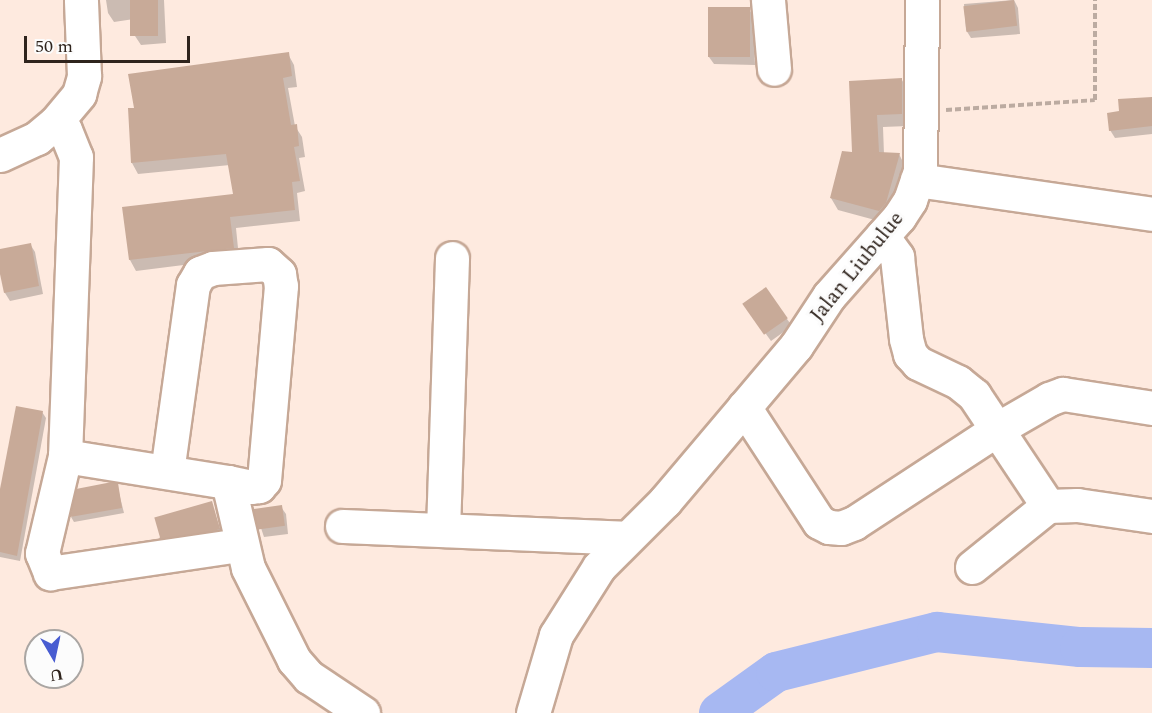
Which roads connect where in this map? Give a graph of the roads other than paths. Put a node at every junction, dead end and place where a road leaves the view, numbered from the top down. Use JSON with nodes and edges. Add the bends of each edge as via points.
{"nodes":[{"id":1,"x":81,"y":0,"type":"edge"},
{"id":2,"x":768,"y":0,"type":"edge"},
{"id":3,"x":922,"y":0,"type":"edge"},
{"id":4,"x":774,"y":69,"type":"dead end"},
{"id":5,"x":55,"y":123,"type":"junction"},
{"id":6,"x":0,"y":155,"type":"edge"},
{"id":7,"x":917,"y":180,"type":"junction"},
{"id":8,"x":1152,"y":214,"type":"edge"},
{"id":9,"x":882,"y":236,"type":"junction"},
{"id":10,"x":452,"y":258,"type":"dead end"},
{"id":11,"x":744,"y":406,"type":"junction"},
{"id":12,"x":1152,"y":408,"type":"edge"},
{"id":13,"x":999,"y":428,"type":"junction"},
{"id":14,"x":65,"y":456,"type":"junction"},
{"id":15,"x":167,"y":472,"type":"junction"},
{"id":16,"x":228,"y":482,"type":"junction"},
{"id":17,"x":1048,"y":506,"type":"junction"},
{"id":18,"x":1152,"y":516,"type":"edge"},
{"id":19,"x":342,"y":526,"type":"dead end"},
{"id":20,"x":443,"y":530,"type":"junction"},
{"id":21,"x":626,"y":538,"type":"junction"},
{"id":22,"x":240,"y":545,"type":"junction"},
{"id":23,"x":972,"y":567,"type":"dead end"},
{"id":24,"x":363,"y":713,"type":"edge"},
{"id":25,"x":533,"y":713,"type":"edge"}],
"edges":[{"from":1,"to":5,"type":"street","via":[[84,76],[79,94]]},
{"from":2,"to":4,"type":"street"},
{"from":3,"to":7,"type":"street","name":"Jalan Liubulue","via":[[922,111]]},
{"from":5,"to":6,"type":"street","via":[[37,138]]},
{"from":5,"to":14,"type":"street","via":[[65,130],[76,157]]},
{"from":7,"to":8,"type":"street"},
{"from":7,"to":9,"type":"street","name":"Jalan Liubulue","via":[[899,217]]},
{"from":9,"to":11,"type":"street","name":"Jalan Liubulue","via":[[829,296],[796,346]]},
{"from":9,"to":13,"type":"street","via":[[897,257],[910,354],[918,363],[958,382],[974,395]]},
{"from":10,"to":20,"type":"street"},
{"from":11,"to":13,"type":"street","via":[[819,522],[829,527],[854,523]]},
{"from":11,"to":21,"type":"street","name":"Jalan Liubulue","via":[[665,501]]},
{"from":12,"to":13,"type":"street","via":[[1063,394]]},
{"from":13,"to":17,"type":"street"},
{"from":14,"to":15,"type":"street"},
{"from":14,"to":22,"type":"street","via":[[42,553],[50,573]]},
{"from":15,"to":16,"type":"street"},
{"from":15,"to":16,"type":"street","via":[[193,285],[200,273],[213,268],[268,264],[279,274],[281,286],[264,480],[251,487]]},
{"from":16,"to":22,"type":"street"},
{"from":17,"to":18,"type":"street","via":[[1077,505]]},
{"from":17,"to":23,"type":"street"},
{"from":19,"to":20,"type":"street"},
{"from":20,"to":21,"type":"street"},
{"from":21,"to":25,"type":"street","name":"Jalan Liubulue","via":[[599,567],[556,635]]},
{"from":22,"to":24,"type":"street","via":[[294,660],[309,677]]}]}
